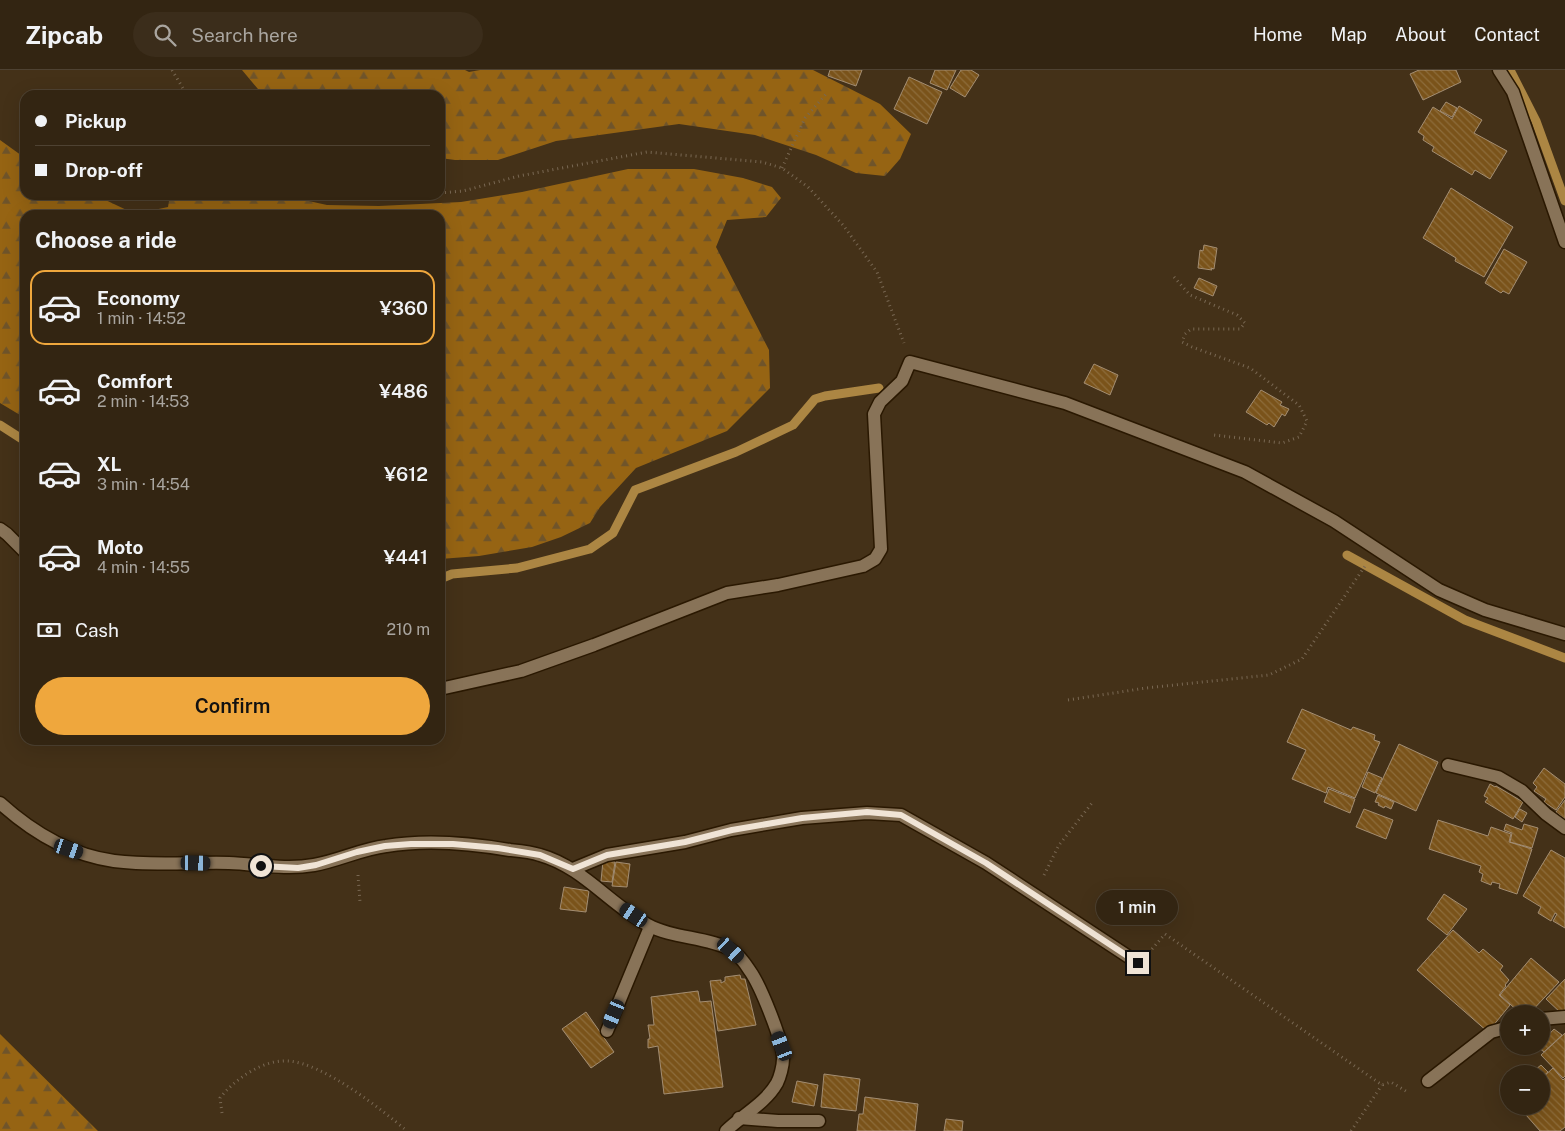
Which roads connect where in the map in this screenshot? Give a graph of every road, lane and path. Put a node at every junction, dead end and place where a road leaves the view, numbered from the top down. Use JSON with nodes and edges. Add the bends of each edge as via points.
{"nodes":[{"id":1,"x":172,"y":70,"type":"edge"},
{"id":2,"x":1499,"y":70,"type":"edge"},
{"id":3,"x":183,"y":90,"type":"edge"},
{"id":4,"x":827,"y":93,"type":"dead end"},
{"id":5,"x":782,"y":168,"type":"junction"},
{"id":6,"x":445,"y":193,"type":"edge"},
{"id":7,"x":1565,"y":242,"type":"edge"},
{"id":8,"x":1174,"y":277,"type":"dead end"},
{"id":9,"x":910,"y":362,"type":"junction"},
{"id":10,"x":1178,"y":446,"type":"junction"},
{"id":11,"x":0,"y":529,"type":"edge"},
{"id":12,"x":20,"y":547,"type":"edge"},
{"id":13,"x":1376,"y":548,"type":"junction"},
{"id":14,"x":1565,"y":634,"type":"edge"},
{"id":15,"x":445,"y":688,"type":"edge"},
{"id":16,"x":1068,"y":700,"type":"dead end"},
{"id":17,"x":1448,"y":765,"type":"dead end"},
{"id":18,"x":0,"y":803,"type":"edge"},
{"id":19,"x":1092,"y":803,"type":"dead end"},
{"id":20,"x":1565,"y":828,"type":"edge"},
{"id":21,"x":573,"y":869,"type":"junction"},
{"id":22,"x":1034,"y":894,"type":"junction"},
{"id":23,"x":650,"y":926,"type":"junction"},
{"id":24,"x":1138,"y":963,"type":"joint"},
{"id":25,"x":1565,"y":1017,"type":"edge"},
{"id":26,"x":1550,"y":1018,"type":"edge"},
{"id":27,"x":1500,"y":1030,"type":"edge"},
{"id":28,"x":607,"y":1031,"type":"dead end"},
{"id":29,"x":1428,"y":1081,"type":"joint"},
{"id":30,"x":1382,"y":1084,"type":"junction"},
{"id":31,"x":222,"y":1113,"type":"dead end"},
{"id":32,"x":739,"y":1118,"type":"junction"},
{"id":33,"x":819,"y":1121,"type":"dead end"},
{"id":34,"x":406,"y":1131,"type":"edge"},
{"id":35,"x":726,"y":1131,"type":"edge"},
{"id":36,"x":1351,"y":1131,"type":"edge"}],
"edges":[{"from":1,"to":3,"type":"path"},
{"from":2,"to":7,"type":"street","via":[[1513,92]]},
{"from":4,"to":5,"type":"path","via":[[805,118]]},
{"from":5,"to":6,"type":"path","via":[[762,162],[647,152],[520,176],[463,192]]},
{"from":5,"to":9,"type":"path","via":[[808,188],[843,225],[877,272]]},
{"from":8,"to":10,"type":"path","via":[[1190,295],[1237,315],[1245,323],[1240,329],[1191,329],[1182,342],[1250,368],[1299,405],[1307,421],[1299,437],[1282,444],[1197,433]]},
{"from":9,"to":10,"type":"street","via":[[1065,403]]},
{"from":9,"to":15,"type":"street","via":[[902,382],[880,402],[874,414],[881,549],[875,559],[863,566],[727,593],[520,671]]},
{"from":10,"to":13,"type":"street","via":[[1244,472],[1334,520]]},
{"from":11,"to":12,"type":"street"},
{"from":13,"to":14,"type":"street","via":[[1439,590],[1485,610]]},
{"from":13,"to":16,"type":"path","via":[[1302,659],[1269,675]]},
{"from":17,"to":20,"type":"street","via":[[1498,777],[1522,791]]},
{"from":18,"to":21,"type":"street","via":[[58,844],[113,861],[298,868],[385,846],[453,844],[540,855]]},
{"from":19,"to":22,"type":"path","via":[[1059,845]]},
{"from":21,"to":22,"type":"street","via":[[607,855],[685,842],[732,830],[802,818],[867,812],[901,815]]},
{"from":21,"to":23,"type":"street"},
{"from":22,"to":24,"type":"street"},
{"from":23,"to":28,"type":"street"},
{"from":23,"to":32,"type":"street","via":[[731,950],[751,972],[761,990],[784,1060],[776,1083],[760,1103]]},
{"from":24,"to":30,"type":"path","via":[[1165,934]]},
{"from":25,"to":26,"type":"street"},
{"from":27,"to":29,"type":"street","via":[[1491,1032]]},
{"from":29,"to":30,"type":"path","via":[[1425,1093],[1417,1098],[1391,1082]]},
{"from":30,"to":36,"type":"path"},
{"from":31,"to":34,"type":"path","via":[[220,1098],[226,1090],[254,1069],[287,1061],[325,1074],[360,1095]]},
{"from":32,"to":33,"type":"street"},
{"from":32,"to":35,"type":"street"}]}
